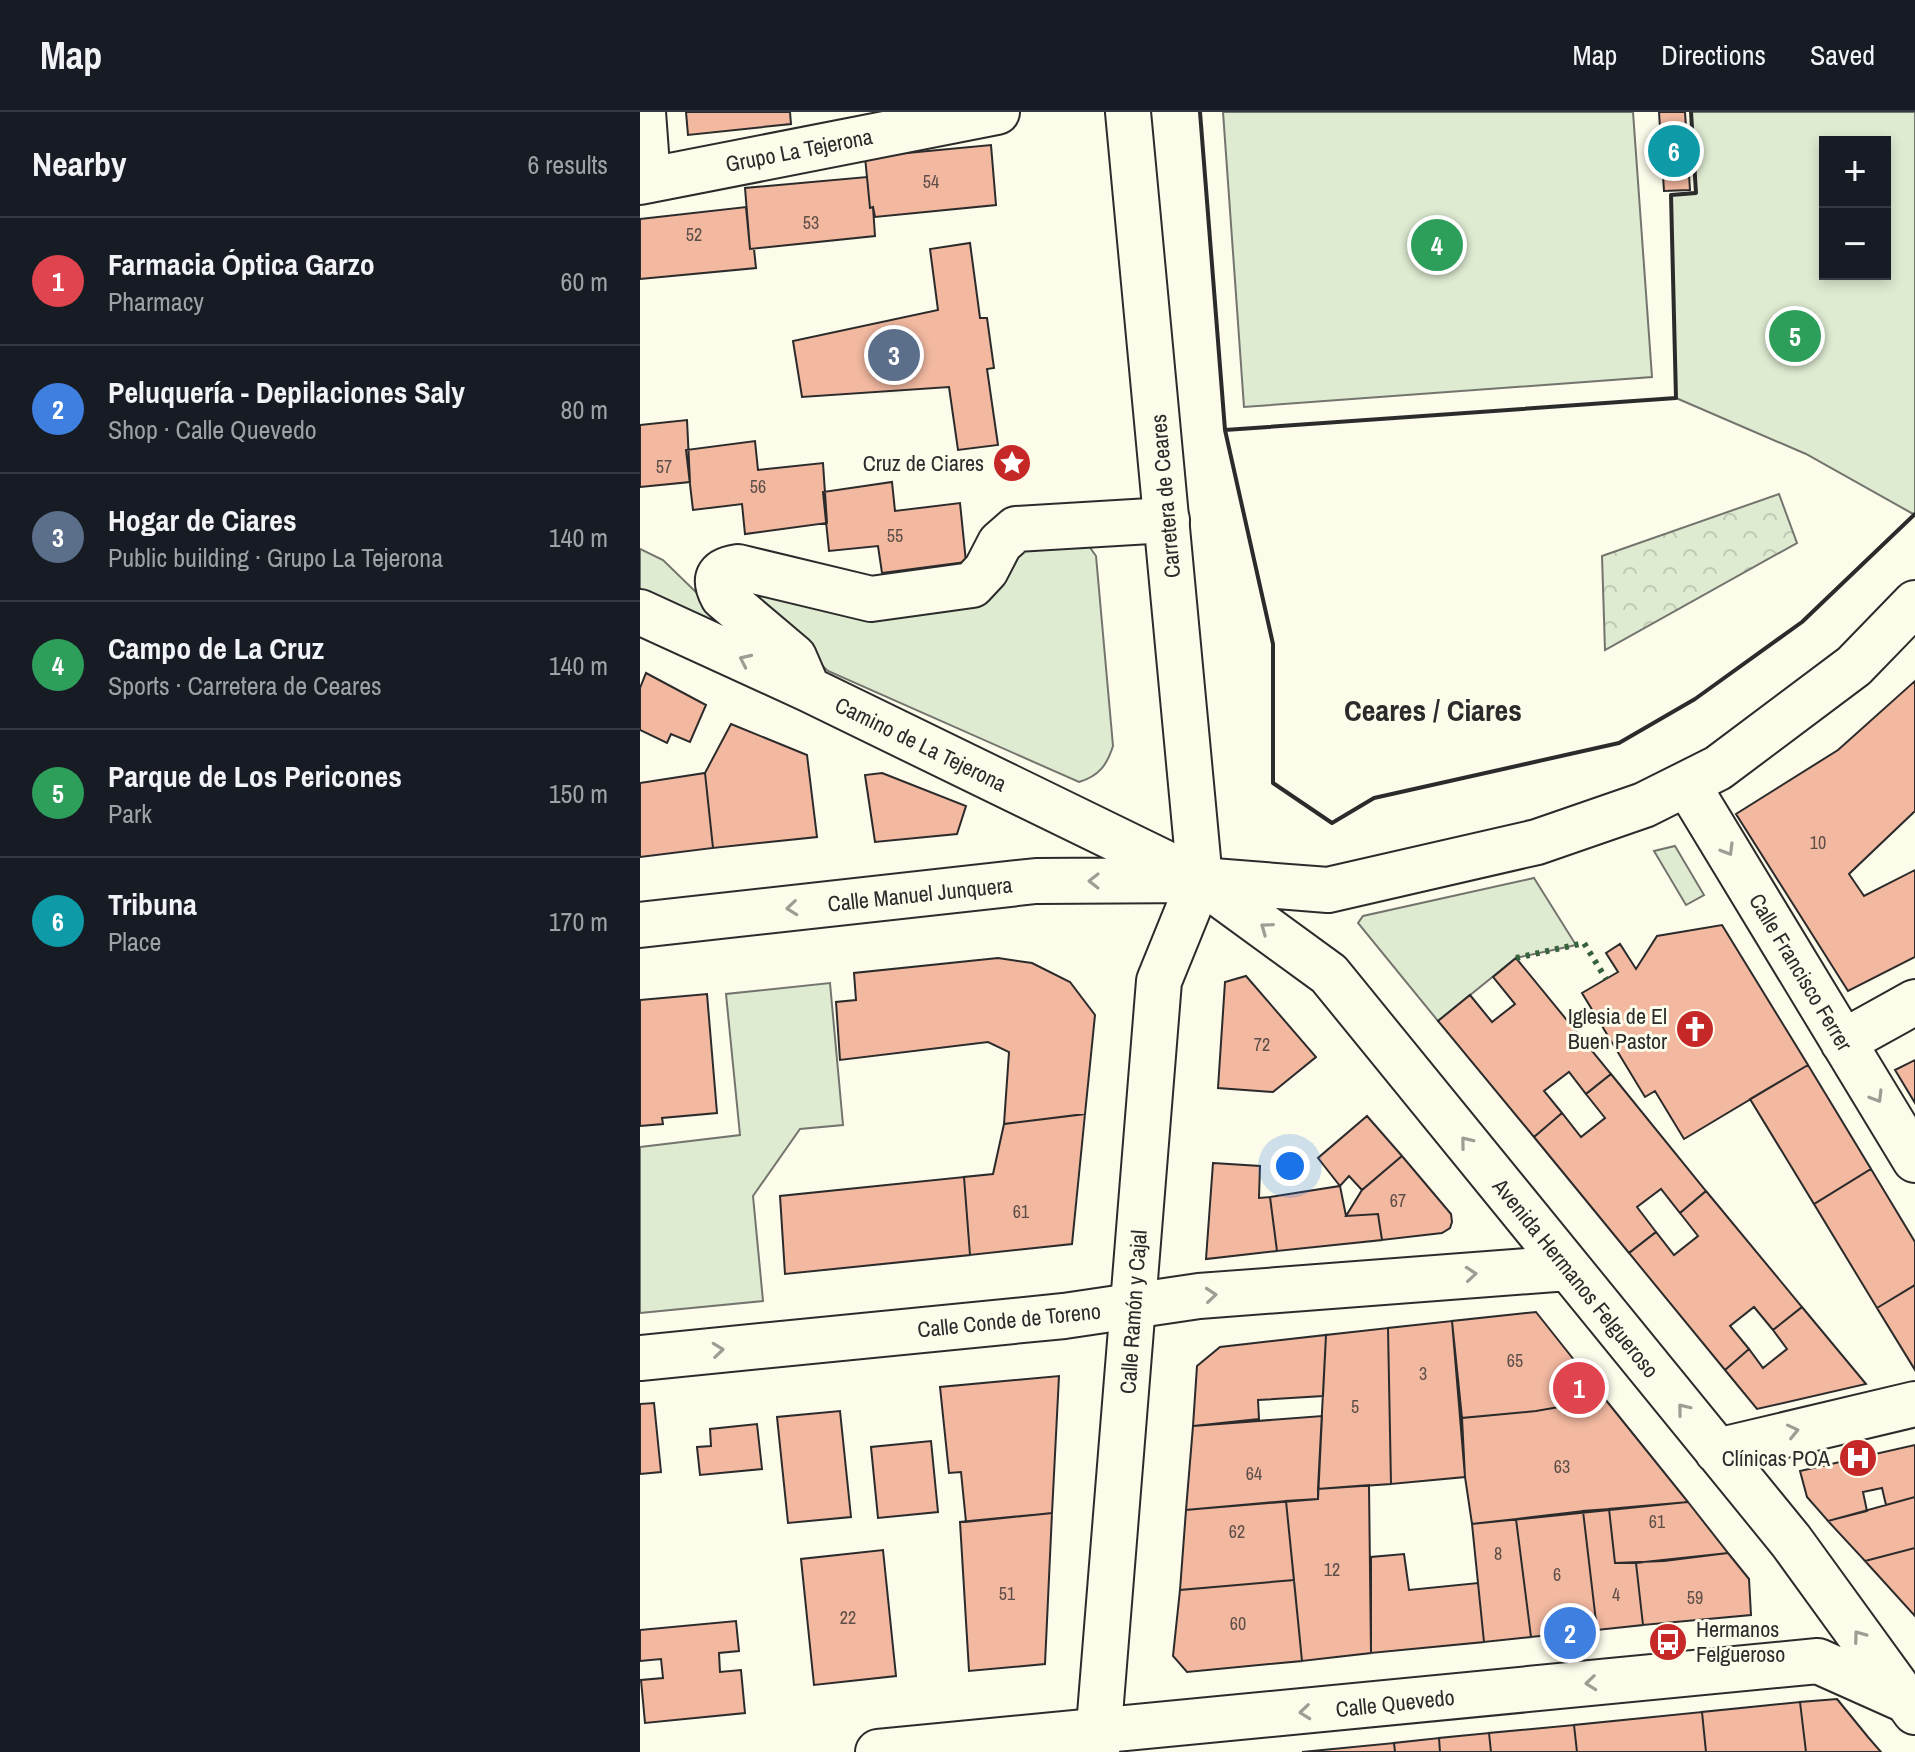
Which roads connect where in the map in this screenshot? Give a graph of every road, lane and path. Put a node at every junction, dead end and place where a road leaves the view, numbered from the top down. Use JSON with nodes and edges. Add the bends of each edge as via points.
{"nodes":[{"id":1,"x":643,"y":112,"type":"edge"},
{"id":2,"x":997,"y":112,"type":"edge"},
{"id":3,"x":1128,"y":112,"type":"edge"},
{"id":4,"x":644,"y":181,"type":"edge"},
{"id":5,"x":1167,"y":520,"type":"junction"},
{"id":6,"x":1915,"y":603,"type":"edge"},
{"id":7,"x":640,"y":612,"type":"edge"},
{"id":8,"x":808,"y":689,"type":"junction"},
{"id":9,"x":1687,"y":784,"type":"junction"},
{"id":10,"x":1200,"y":880,"type":"junction"},
{"id":11,"x":640,"y":925,"type":"edge"},
{"id":12,"x":1915,"y":1002,"type":"edge"},
{"id":13,"x":1843,"y":1042,"type":"junction"},
{"id":14,"x":1915,"y":1160,"type":"edge"},
{"id":15,"x":1568,"y":1268,"type":"junction"},
{"id":16,"x":1134,"y":1305,"type":"junction"},
{"id":17,"x":640,"y":1358,"type":"edge"},
{"id":18,"x":1915,"y":1404,"type":"edge"},
{"id":19,"x":1717,"y":1451,"type":"junction"},
{"id":20,"x":1911,"y":1704,"type":"edge"},
{"id":21,"x":1098,"y":1741,"type":"edge"},
{"id":22,"x":878,"y":1752,"type":"edge"}],
"edges":[{"from":1,"to":4,"type":"street","name":"Grupo La Tejerona"},
{"from":2,"to":4,"type":"street","name":"Grupo La Tejerona"},
{"from":3,"to":5,"type":"street","name":"Carretera de Ceares"},
{"from":5,"to":8,"type":"street","via":[[1016,529],[972,585],[871,599],[738,567],[725,569],[717,586],[723,597],[794,657]]},
{"from":5,"to":10,"type":"street","name":"Carretera de Ceares"},
{"from":6,"to":9,"type":"street","name":"Calle Manuel Junquera","via":[[1854,666],[1718,768]]},
{"from":8,"to":7,"type":"street","name":"Camino de La Tejerona","one_way":true},
{"from":8,"to":10,"type":"street","name":"Camino de La Tejerona"},
{"from":9,"to":10,"type":"street","name":"Calle Manuel Junquera","via":[[1644,805],[1537,842],[1328,890]]},
{"from":9,"to":13,"type":"street","name":"Calle Francisco Ferrer","one_way":true},
{"from":10,"to":11,"type":"street","name":"Calle Manuel Junquera","one_way":true,"via":[[1036,881]]},
{"from":15,"to":10,"type":"street","name":"Avenida Hermanos Felgueroso","one_way":true,"via":[[1329,974]]},
{"from":10,"to":16,"type":"street","name":"Calle Ramón y Cajal","via":[[1159,981]]},
{"from":12,"to":13,"type":"street"},
{"from":13,"to":14,"type":"street","name":"Calle Francisco Ferrer","one_way":true},
{"from":16,"to":15,"type":"street","name":"Calle Conde de Toreno","one_way":true},
{"from":19,"to":15,"type":"street","name":"Avenida Hermanos Felgueroso","one_way":true},
{"from":17,"to":16,"type":"street","name":"Calle Conde de Toreno","one_way":true},
{"from":16,"to":21,"type":"street","name":"Calle Ramón y Cajal"},
{"from":19,"to":18,"type":"street","one_way":true},
{"from":20,"to":19,"type":"street","name":"Avenida Hermanos Felgueroso","one_way":true},
{"from":20,"to":21,"type":"street","name":"Calle Quevedo","one_way":true,"via":[[1818,1661]]},
{"from":21,"to":22,"type":"street","name":"Calle Quevedo"}]}
